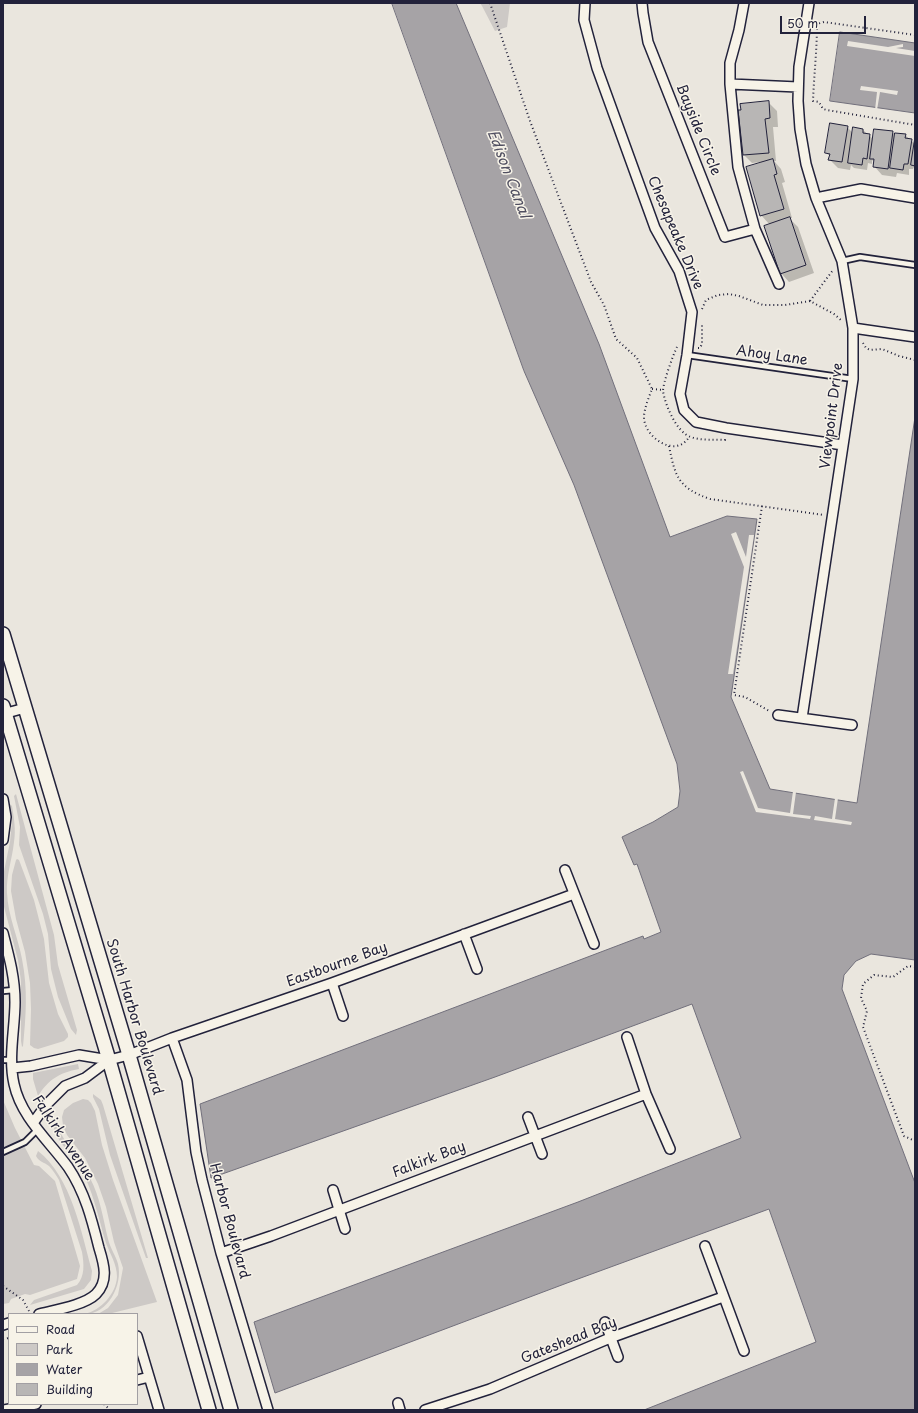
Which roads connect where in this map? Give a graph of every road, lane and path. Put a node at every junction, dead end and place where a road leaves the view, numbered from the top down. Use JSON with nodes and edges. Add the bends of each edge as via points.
{"nodes":[{"id":1,"x":490,"y":3,"type":"edge"},
{"id":2,"x":585,"y":3,"type":"edge"},
{"id":3,"x":642,"y":3,"type":"edge"},
{"id":4,"x":744,"y":3,"type":"edge"},
{"id":5,"x":809,"y":3,"type":"edge"},
{"id":6,"x":915,"y":35,"type":"edge"},
{"id":7,"x":730,"y":84,"type":"junction"},
{"id":8,"x":798,"y":87,"type":"junction"},
{"id":9,"x":915,"y":125,"type":"edge"},
{"id":10,"x":816,"y":198,"type":"junction"},
{"id":11,"x":915,"y":198,"type":"edge"},
{"id":12,"x":756,"y":229,"type":"junction"},
{"id":13,"x":842,"y":261,"type":"junction"},
{"id":14,"x":915,"y":265,"type":"edge"},
{"id":15,"x":779,"y":284,"type":"dead end"},
{"id":16,"x":810,"y":301,"type":"junction"},
{"id":17,"x":702,"y":310,"type":"dead end"},
{"id":18,"x":702,"y":317,"type":"dead end"},
{"id":19,"x":853,"y":328,"type":"junction"},
{"id":20,"x":915,"y":338,"type":"edge"},
{"id":21,"x":688,"y":351,"type":"junction"},
{"id":22,"x":915,"y":360,"type":"edge"},
{"id":23,"x":853,"y":379,"type":"junction"},
{"id":24,"x":652,"y":389,"type":"junction"},
{"id":25,"x":663,"y":390,"type":"junction"},
{"id":26,"x":726,"y":428,"type":"junction"},
{"id":27,"x":690,"y":437,"type":"junction"},
{"id":28,"x":843,"y":445,"type":"junction"},
{"id":29,"x":669,"y":446,"type":"junction"},
{"id":30,"x":762,"y":506,"type":"junction"},
{"id":31,"x":833,"y":516,"type":"junction"},
{"id":32,"x":3,"y":634,"type":"edge"},
{"id":33,"x":25,"y":708,"type":"junction"},
{"id":34,"x":4,"y":711,"type":"edge"},
{"id":35,"x":778,"y":715,"type":"joint"},
{"id":36,"x":802,"y":718,"type":"junction"},
{"id":37,"x":852,"y":725,"type":"dead end"},
{"id":38,"x":3,"y":799,"type":"edge"},
{"id":39,"x":3,"y":840,"type":"edge"},
{"id":40,"x":565,"y":870,"type":"dead end"},
{"id":41,"x":574,"y":894,"type":"junction"},
{"id":42,"x":3,"y":933,"type":"edge"},
{"id":43,"x":464,"y":934,"type":"junction"},
{"id":44,"x":594,"y":944,"type":"dead end"},
{"id":45,"x":915,"y":967,"type":"edge"},
{"id":46,"x":477,"y":969,"type":"dead end"},
{"id":47,"x":332,"y":983,"type":"junction"},
{"id":48,"x":14,"y":990,"type":"junction"},
{"id":49,"x":3,"y":991,"type":"edge"},
{"id":50,"x":343,"y":1016,"type":"dead end"},
{"id":51,"x":627,"y":1037,"type":"dead end"},
{"id":52,"x":172,"y":1038,"type":"junction"},
{"id":53,"x":129,"y":1055,"type":"junction"},
{"id":54,"x":109,"y":1060,"type":"junction"},
{"id":55,"x":9,"y":1063,"type":"edge"},
{"id":56,"x":646,"y":1094,"type":"junction"},
{"id":57,"x":528,"y":1117,"type":"dead end"},
{"id":58,"x":35,"y":1126,"type":"junction"},
{"id":59,"x":535,"y":1135,"type":"junction"},
{"id":60,"x":915,"y":1141,"type":"edge"},
{"id":61,"x":670,"y":1149,"type":"dead end"},
{"id":62,"x":3,"y":1152,"type":"edge"},
{"id":63,"x":542,"y":1154,"type":"dead end"},
{"id":64,"x":333,"y":1190,"type":"dead end"},
{"id":65,"x":340,"y":1209,"type":"junction"},
{"id":66,"x":345,"y":1229,"type":"dead end"},
{"id":67,"x":705,"y":1246,"type":"dead end"},
{"id":68,"x":221,"y":1253,"type":"junction"},
{"id":69,"x":3,"y":1286,"type":"edge"},
{"id":70,"x":723,"y":1297,"type":"junction"},
{"id":71,"x":30,"y":1313,"type":"edge"},
{"id":72,"x":43,"y":1313,"type":"edge"},
{"id":73,"x":605,"y":1322,"type":"dead end"},
{"id":74,"x":610,"y":1338,"type":"junction"},
{"id":75,"x":138,"y":1339,"type":"edge"},
{"id":76,"x":744,"y":1351,"type":"dead end"},
{"id":77,"x":618,"y":1357,"type":"dead end"},
{"id":78,"x":149,"y":1377,"type":"junction"},
{"id":79,"x":138,"y":1380,"type":"edge"},
{"id":80,"x":31,"y":1405,"type":"edge"},
{"id":81,"x":4,"y":1410,"type":"edge"},
{"id":82,"x":159,"y":1410,"type":"edge"},
{"id":83,"x":209,"y":1410,"type":"edge"},
{"id":84,"x":231,"y":1410,"type":"edge"},
{"id":85,"x":268,"y":1410,"type":"edge"},
{"id":86,"x":425,"y":1410,"type":"edge"}],
"edges":[{"from":1,"to":24,"type":"path","via":[[530,121],[591,282],[604,305],[616,339],[637,358]]},
{"from":2,"to":21,"type":"street","name":"Chesapeake Drive","via":[[584,20],[596,68],[655,228],[678,271],[692,312]]},
{"from":3,"to":12,"type":"street","name":"Bayside Circle","via":[[648,42],[725,237]]},
{"from":4,"to":7,"type":"street","name":"Bayside Circle","via":[[730,62]]},
{"from":5,"to":8,"type":"street","name":"Viewpoint Drive"},
{"from":6,"to":9,"type":"path","via":[[824,22],[817,24],[813,101],[819,102],[823,109],[827,110]]},
{"from":7,"to":8,"type":"street"},
{"from":7,"to":12,"type":"street","name":"Bayside Circle","via":[[738,167]]},
{"from":8,"to":10,"type":"street","name":"Viewpoint Drive","via":[[800,129],[806,164]]},
{"from":10,"to":11,"type":"street","via":[[861,189]]},
{"from":10,"to":13,"type":"street","name":"Viewpoint Drive"},
{"from":12,"to":15,"type":"street","name":"Bayside Circle"},
{"from":13,"to":14,"type":"lane","via":[[860,257]]},
{"from":13,"to":16,"type":"path"},
{"from":13,"to":19,"type":"street","name":"Viewpoint Drive"},
{"from":16,"to":17,"type":"path","via":[[763,305],[739,296],[718,295],[706,300]]},
{"from":16,"to":19,"type":"path"},
{"from":18,"to":21,"type":"path","via":[[702,344],[700,348]]},
{"from":19,"to":20,"type":"street"},
{"from":19,"to":22,"type":"path","via":[[866,348],[882,349]]},
{"from":19,"to":23,"type":"street","name":"Viewpoint Drive"},
{"from":21,"to":23,"type":"lane","name":"Ahoy Lane"},
{"from":21,"to":25,"type":"path","via":[[677,347]]},
{"from":21,"to":26,"type":"street","name":"Chesapeake Drive","via":[[680,394],[684,410],[696,422]]},
{"from":23,"to":28,"type":"street","name":"Viewpoint Drive"},
{"from":24,"to":25,"type":"path"},
{"from":24,"to":29,"type":"path","via":[[644,417],[647,430],[657,441]]},
{"from":25,"to":27,"type":"path","via":[[671,417]]},
{"from":26,"to":27,"type":"path","via":[[725,440],[710,441]]},
{"from":26,"to":28,"type":"street","name":"Chesapeake Drive"},
{"from":27,"to":29,"type":"path","via":[[686,443]]},
{"from":28,"to":31,"type":"street","name":"Viewpoint Drive"},
{"from":29,"to":30,"type":"path","via":[[673,468],[678,479],[688,489],[710,499]]},
{"from":30,"to":31,"type":"path"},
{"from":30,"to":35,"type":"path","via":[[734,695],[746,697]]},
{"from":31,"to":36,"type":"street","name":"Viewpoint Drive"},
{"from":32,"to":33,"type":"main road","name":"South Harbor Boulevard"},
{"from":33,"to":34,"type":"street"},
{"from":33,"to":53,"type":"main road","name":"South Harbor Boulevard"},
{"from":34,"to":54,"type":"main road"},
{"from":35,"to":36,"type":"street"},
{"from":36,"to":37,"type":"street"},
{"from":38,"to":39,"type":"street","via":[[6,817]]},
{"from":40,"to":41,"type":"street"},
{"from":41,"to":43,"type":"street","name":"Eastbourne Bay"},
{"from":41,"to":44,"type":"street"},
{"from":42,"to":48,"type":"street","name":"Falkirk Avenue"},
{"from":43,"to":46,"type":"street"},
{"from":43,"to":47,"type":"street","name":"Eastbourne Bay"},
{"from":45,"to":60,"type":"path","via":[[908,966],[893,977],[874,975],[863,984],[861,998],[867,1011],[863,1027],[895,1114],[904,1136]]},
{"from":47,"to":50,"type":"street"},
{"from":47,"to":52,"type":"street","name":"Eastbourne Bay"},
{"from":48,"to":49,"type":"lane"},
{"from":48,"to":55,"type":"street","name":"Falkirk Avenue"},
{"from":51,"to":56,"type":"street"},
{"from":52,"to":53,"type":"street","name":"Eastbourne Bay"},
{"from":52,"to":68,"type":"street","name":"Harbor Boulevard","via":[[187,1080],[196,1152]]},
{"from":53,"to":54,"type":"street","name":"Eastbourne Bay"},
{"from":53,"to":84,"type":"main road","name":"South Harbor Boulevard"},
{"from":54,"to":55,"type":"street","name":"Eastbourne Bay","via":[[78,1055],[31,1066]]},
{"from":54,"to":58,"type":"street","name":"Eastbourne Bay","via":[[86,1078],[64,1086],[46,1105]]},
{"from":54,"to":83,"type":"main road"},
{"from":55,"to":58,"type":"street","name":"Falkirk Avenue","via":[[18,1096]]},
{"from":56,"to":59,"type":"street","name":"Falkirk Bay"},
{"from":56,"to":61,"type":"street"},
{"from":57,"to":59,"type":"street"},
{"from":58,"to":62,"type":"lane","via":[[25,1142]]},
{"from":58,"to":72,"type":"street","name":"Falkirk Avenue","via":[[68,1168],[84,1196],[104,1264],[105,1276],[102,1287],[85,1301]]},
{"from":59,"to":63,"type":"street"},
{"from":59,"to":65,"type":"street","name":"Falkirk Bay"},
{"from":64,"to":65,"type":"street"},
{"from":65,"to":66,"type":"street"},
{"from":65,"to":68,"type":"street","name":"Falkirk Bay"},
{"from":67,"to":70,"type":"street"},
{"from":68,"to":85,"type":"street","name":"Harbor Boulevard"},
{"from":69,"to":71,"type":"path","via":[[23,1300]]},
{"from":70,"to":74,"type":"street","name":"Gateshead Bay"},
{"from":70,"to":76,"type":"street"},
{"from":73,"to":74,"type":"street"},
{"from":74,"to":77,"type":"street"},
{"from":74,"to":86,"type":"street","name":"Gateshead Bay","via":[[490,1389]]},
{"from":75,"to":78,"type":"street"},
{"from":78,"to":79,"type":"street"},
{"from":78,"to":82,"type":"street"},
{"from":80,"to":81,"type":"street"}]}
